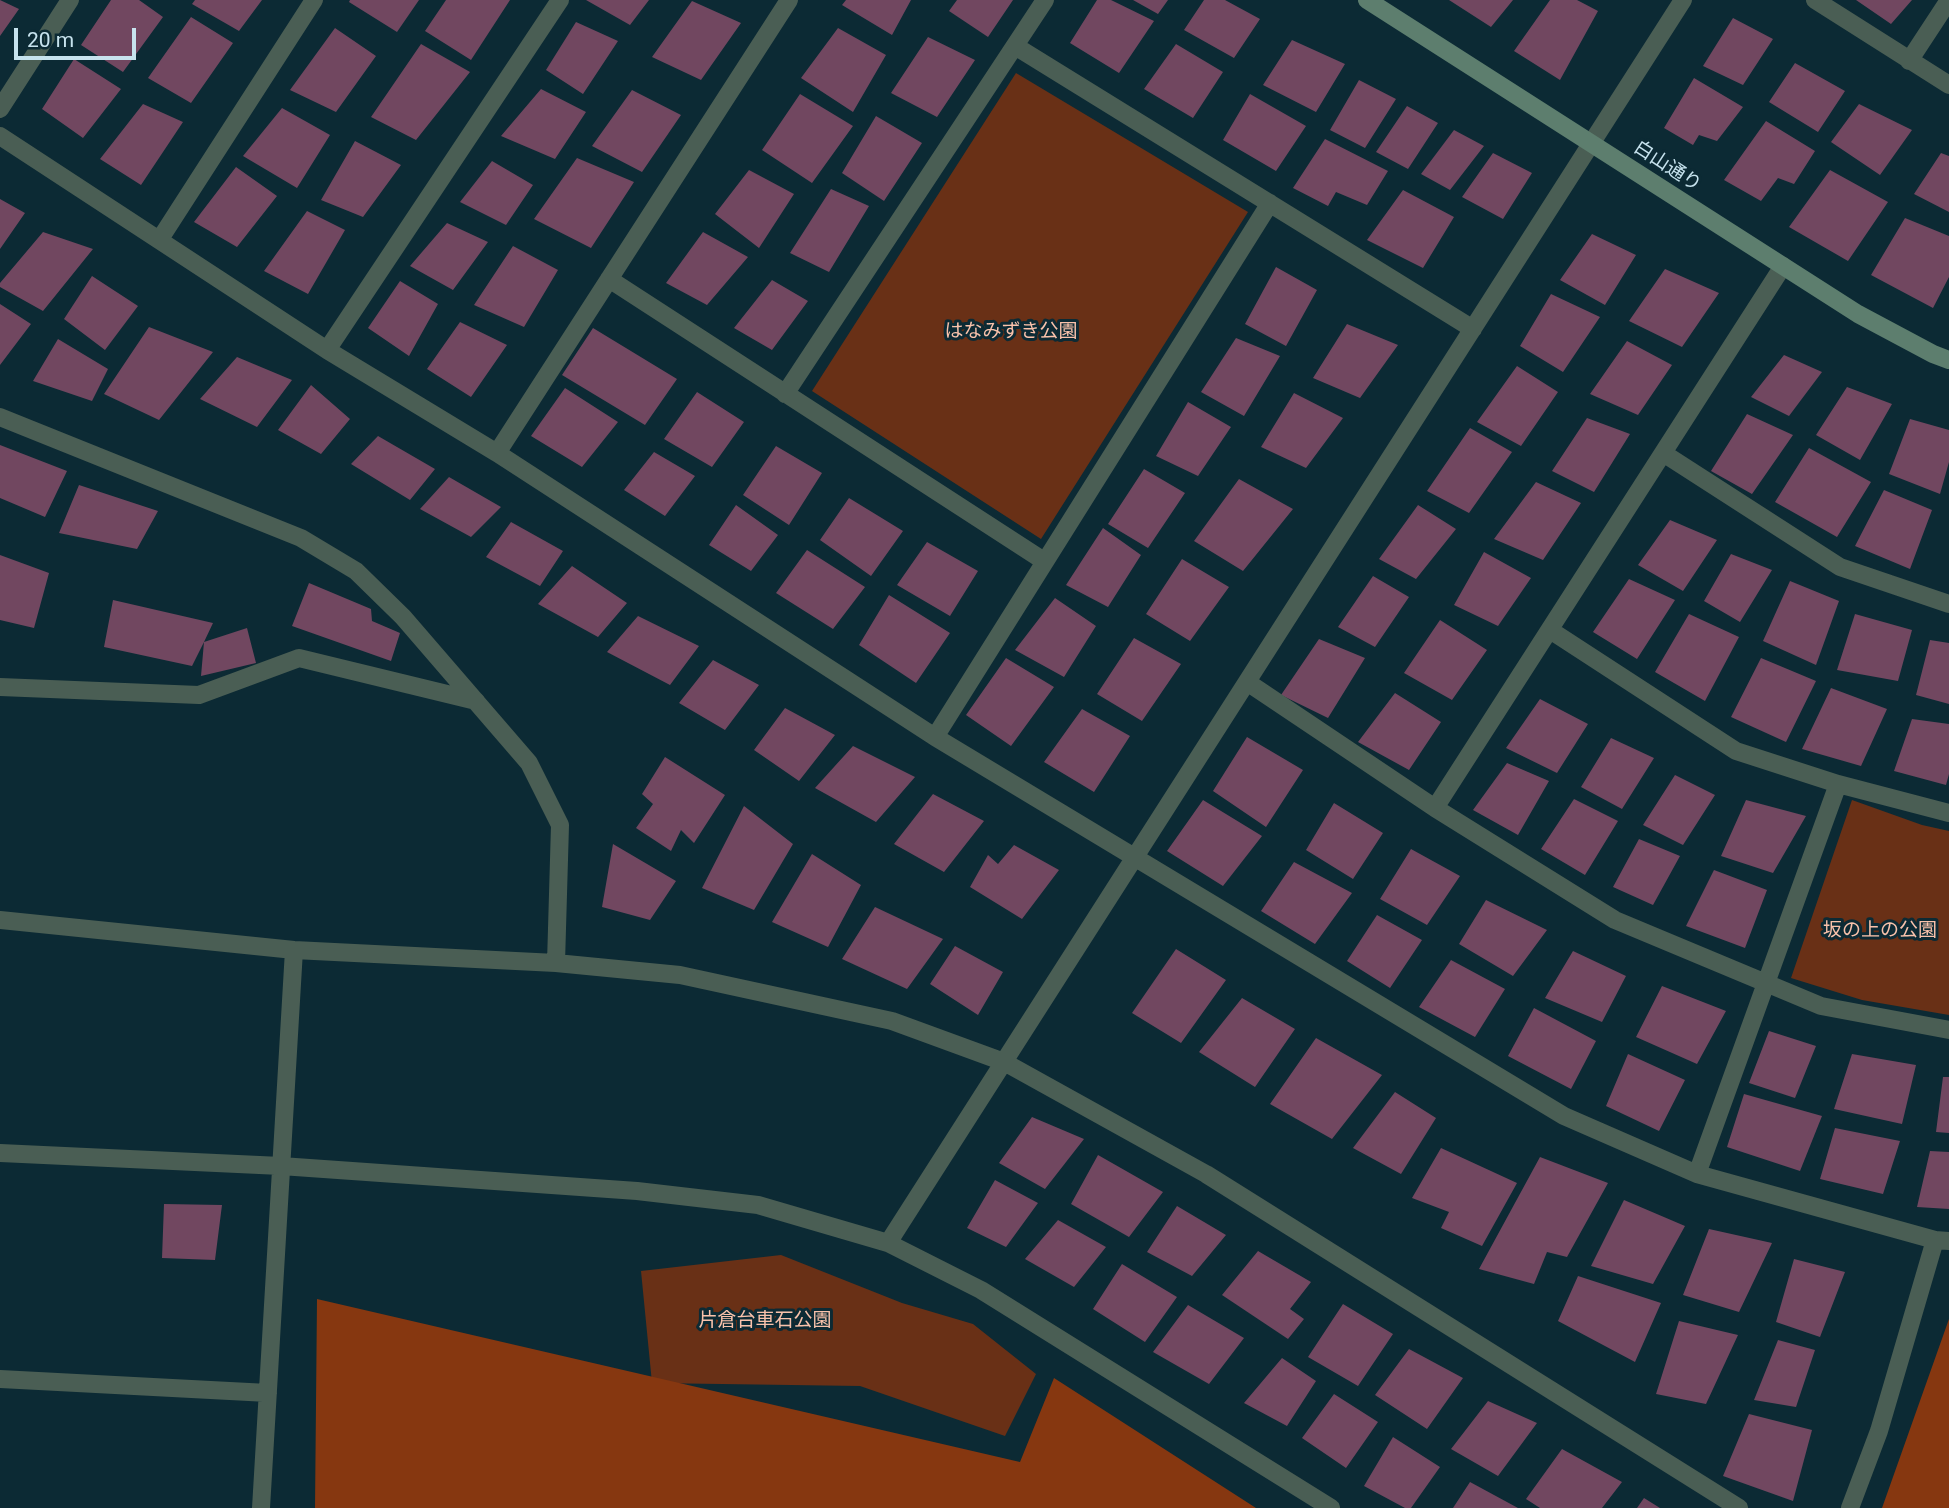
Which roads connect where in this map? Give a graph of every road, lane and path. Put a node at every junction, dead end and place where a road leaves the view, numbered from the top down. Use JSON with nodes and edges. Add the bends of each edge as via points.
{"nodes":[{"id":1,"x":70,"y":0,"type":"edge"},
{"id":2,"x":314,"y":0,"type":"edge"},
{"id":3,"x":560,"y":0,"type":"edge"},
{"id":4,"x":789,"y":0,"type":"edge"},
{"id":5,"x":1045,"y":0,"type":"edge"},
{"id":6,"x":1367,"y":0,"type":"edge"},
{"id":7,"x":1683,"y":0,"type":"edge"},
{"id":8,"x":1815,"y":0,"type":"edge"},
{"id":9,"x":1949,"y":1,"type":"edge"},
{"id":10,"x":1015,"y":46,"type":"junction"},
{"id":11,"x":1909,"y":61,"type":"junction"},
{"id":12,"x":1949,"y":85,"type":"edge"},
{"id":13,"x":0,"y":109,"type":"edge"},
{"id":14,"x":0,"y":136,"type":"edge"},
{"id":15,"x":1591,"y":144,"type":"junction"},
{"id":16,"x":1270,"y":203,"type":"junction"},
{"id":17,"x":160,"y":239,"type":"junction"},
{"id":18,"x":1783,"y":266,"type":"junction"},
{"id":19,"x":609,"y":279,"type":"junction"},
{"id":20,"x":1473,"y":329,"type":"junction"},
{"id":21,"x":327,"y":350,"type":"junction"},
{"id":22,"x":1949,"y":360,"type":"edge"},
{"id":23,"x":785,"y":394,"type":"junction"},
{"id":24,"x":0,"y":417,"type":"edge"},
{"id":25,"x":497,"y":453,"type":"junction"},
{"id":26,"x":1663,"y":453,"type":"junction"},
{"id":27,"x":1044,"y":561,"type":"junction"},
{"id":28,"x":1949,"y":604,"type":"edge"},
{"id":29,"x":1550,"y":630,"type":"junction"},
{"id":30,"x":1247,"y":682,"type":"junction"},
{"id":31,"x":0,"y":687,"type":"edge"},
{"id":32,"x":476,"y":701,"type":"junction"},
{"id":33,"x":935,"y":737,"type":"junction"},
{"id":34,"x":1838,"y":784,"type":"junction"},
{"id":35,"x":1435,"y":808,"type":"junction"},
{"id":36,"x":1949,"y":813,"type":"edge"},
{"id":37,"x":1134,"y":858,"type":"junction"},
{"id":38,"x":0,"y":920,"type":"edge"},
{"id":39,"x":294,"y":950,"type":"junction"},
{"id":40,"x":556,"y":963,"type":"junction"},
{"id":41,"x":1766,"y":983,"type":"junction"},
{"id":42,"x":1949,"y":1030,"type":"edge"},
{"id":43,"x":1004,"y":1062,"type":"junction"},
{"id":44,"x":0,"y":1153,"type":"edge"},
{"id":45,"x":281,"y":1166,"type":"junction"},
{"id":46,"x":1697,"y":1174,"type":"junction"},
{"id":47,"x":1942,"y":1241,"type":"edge"},
{"id":48,"x":888,"y":1243,"type":"junction"},
{"id":49,"x":0,"y":1379,"type":"edge"},
{"id":50,"x":268,"y":1393,"type":"junction"},
{"id":51,"x":261,"y":1508,"type":"edge"},
{"id":52,"x":1331,"y":1508,"type":"edge"},
{"id":53,"x":1739,"y":1508,"type":"edge"},
{"id":54,"x":1850,"y":1508,"type":"edge"}],
"edges":[{"from":1,"to":13,"type":"street"},
{"from":2,"to":17,"type":"street"},
{"from":3,"to":21,"type":"street"},
{"from":4,"to":19,"type":"street"},
{"from":5,"to":10,"type":"street"},
{"from":6,"to":15,"type":"street","name":"白山通り"},
{"from":7,"to":15,"type":"street"},
{"from":8,"to":11,"type":"street"},
{"from":9,"to":11,"type":"street"},
{"from":10,"to":16,"type":"street"},
{"from":10,"to":23,"type":"street"},
{"from":11,"to":12,"type":"street"},
{"from":14,"to":17,"type":"street"},
{"from":15,"to":18,"type":"street","name":"白山通り"},
{"from":15,"to":20,"type":"street"},
{"from":16,"to":20,"type":"street"},
{"from":16,"to":27,"type":"street"},
{"from":17,"to":21,"type":"street"},
{"from":18,"to":22,"type":"street","name":"白山通り","via":[[1858,314]]},
{"from":18,"to":26,"type":"street"},
{"from":19,"to":23,"type":"street"},
{"from":19,"to":25,"type":"street"},
{"from":20,"to":30,"type":"street"},
{"from":21,"to":25,"type":"street"},
{"from":23,"to":27,"type":"street"},
{"from":24,"to":32,"type":"street","via":[[302,538],[356,571]]},
{"from":25,"to":33,"type":"street"},
{"from":26,"to":28,"type":"street","via":[[1840,567]]},
{"from":26,"to":29,"type":"street"},
{"from":27,"to":33,"type":"street"},
{"from":29,"to":34,"type":"street","via":[[1736,751]]},
{"from":29,"to":35,"type":"street"},
{"from":30,"to":35,"type":"street"},
{"from":30,"to":37,"type":"street"},
{"from":31,"to":32,"type":"street","via":[[199,695],[299,658]]},
{"from":32,"to":40,"type":"street","via":[[529,763],[560,825]]},
{"from":33,"to":37,"type":"street"},
{"from":34,"to":36,"type":"street"},
{"from":34,"to":41,"type":"street"},
{"from":35,"to":41,"type":"street","via":[[1615,920]]},
{"from":37,"to":43,"type":"street"},
{"from":37,"to":46,"type":"street","via":[[1564,1116]]},
{"from":38,"to":39,"type":"street"},
{"from":39,"to":40,"type":"street"},
{"from":39,"to":45,"type":"street"},
{"from":40,"to":43,"type":"street","via":[[680,975],[878,1018]]},
{"from":41,"to":42,"type":"street","via":[[1821,1006]]},
{"from":41,"to":46,"type":"street"},
{"from":43,"to":48,"type":"street"},
{"from":43,"to":53,"type":"street","via":[[1206,1174]]},
{"from":44,"to":45,"type":"street"},
{"from":45,"to":48,"type":"street","via":[[744,1203]]},
{"from":45,"to":50,"type":"street"},
{"from":46,"to":47,"type":"street"},
{"from":47,"to":54,"type":"street"},
{"from":48,"to":52,"type":"street","via":[[1053,1333]]},
{"from":49,"to":50,"type":"street"},
{"from":50,"to":51,"type":"street"}]}
